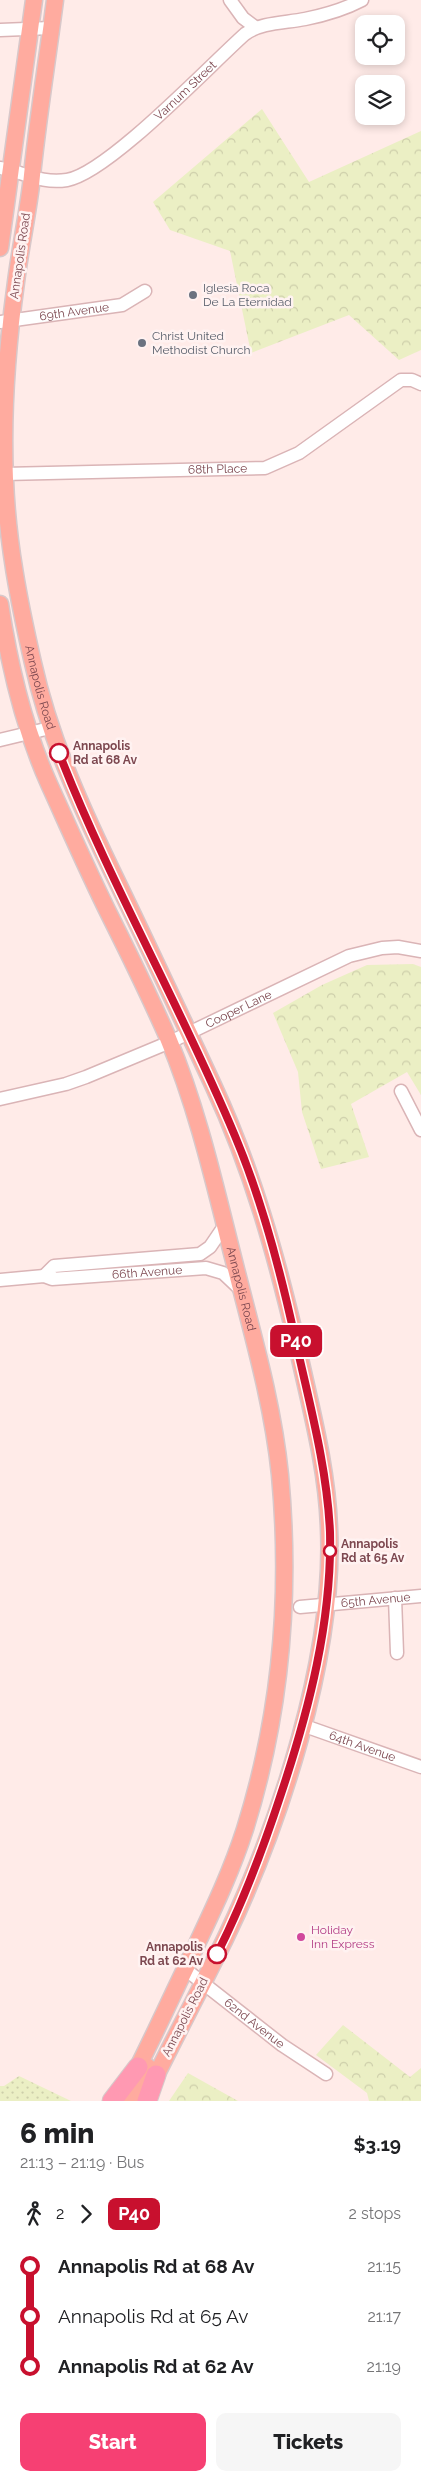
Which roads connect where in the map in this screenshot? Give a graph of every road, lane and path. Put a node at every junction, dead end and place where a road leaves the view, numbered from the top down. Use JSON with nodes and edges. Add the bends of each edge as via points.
{"nodes":[{"id":1,"x":34,"y":0,"type":"edge"},
{"id":2,"x":55,"y":0,"type":"edge"},
{"id":3,"x":230,"y":0,"type":"edge"},
{"id":4,"x":362,"y":0,"type":"edge"},
{"id":5,"x":255,"y":27,"type":"junction"},
{"id":6,"x":31,"y":28,"type":"junction"},
{"id":7,"x":51,"y":28,"type":"junction"},
{"id":8,"x":0,"y":30,"type":"edge"},
{"id":9,"x":5,"y":169,"type":"edge"},
{"id":10,"x":32,"y":178,"type":"junction"},
{"id":11,"x":0,"y":248,"type":"edge"},
{"id":12,"x":145,"y":291,"type":"dead end"},
{"id":13,"x":5,"y":321,"type":"edge"},
{"id":14,"x":416,"y":382,"type":"edge"},
{"id":15,"x":2,"y":476,"type":"edge"},
{"id":16,"x":0,"y":604,"type":"edge"},
{"id":17,"x":50,"y":728,"type":"junction"},
{"id":18,"x":31,"y":734,"type":"junction"},
{"id":19,"x":0,"y":740,"type":"edge"},
{"id":20,"x":421,"y":951,"type":"edge"},
{"id":21,"x":188,"y":1033,"type":"junction"},
{"id":22,"x":170,"y":1042,"type":"junction"},
{"id":23,"x":401,"y":1091,"type":"dead end"},
{"id":24,"x":0,"y":1099,"type":"edge"},
{"id":25,"x":421,"y":1130,"type":"edge"},
{"id":26,"x":225,"y":1225,"type":"junction"},
{"id":27,"x":44,"y":1276,"type":"junction"},
{"id":28,"x":0,"y":1280,"type":"edge"},
{"id":29,"x":242,"y":1290,"type":"junction"},
{"id":30,"x":421,"y":1596,"type":"edge"},
{"id":31,"x":395,"y":1598,"type":"junction"},
{"id":32,"x":326,"y":1605,"type":"junction"},
{"id":33,"x":300,"y":1607,"type":"dead end"},
{"id":34,"x":397,"y":1653,"type":"dead end"},
{"id":35,"x":302,"y":1725,"type":"junction"},
{"id":36,"x":421,"y":1767,"type":"edge"},
{"id":37,"x":185,"y":1969,"type":"junction"},
{"id":38,"x":202,"y":1983,"type":"junction"},
{"id":39,"x":138,"y":2067,"type":"junction"},
{"id":40,"x":326,"y":2074,"type":"dead end"},
{"id":41,"x":156,"y":2075,"type":"junction"},
{"id":42,"x":112,"y":2101,"type":"edge"},
{"id":43,"x":120,"y":2101,"type":"edge"},
{"id":44,"x":131,"y":2101,"type":"edge"},
{"id":45,"x":142,"y":2101,"type":"edge"},
{"id":46,"x":147,"y":2101,"type":"edge"}],
"edges":[{"from":1,"to":6,"type":"main road","name":"Annapolis Road"},
{"from":2,"to":7,"type":"main road","name":"Annapolis Road"},
{"from":3,"to":5,"type":"street"},
{"from":4,"to":5,"type":"street","name":"Varnum Street","via":[[307,18]]},
{"from":5,"to":10,"type":"street","name":"Varnum Street","via":[[135,136],[92,170],[68,180]]},
{"from":6,"to":7,"type":"street"},
{"from":6,"to":8,"type":"street"},
{"from":6,"to":9,"type":"main road","name":"Annapolis Road"},
{"from":7,"to":10,"type":"main road","name":"Annapolis Road"},
{"from":9,"to":10,"type":"street","name":"Varnum Street"},
{"from":9,"to":11,"type":"main road","name":"Annapolis Road"},
{"from":10,"to":13,"type":"main road","name":"Annapolis Road"},
{"from":12,"to":13,"type":"street","name":"69th Avenue","via":[[122,305]]},
{"from":13,"to":15,"type":"main road","name":"Annapolis Road"},
{"from":14,"to":15,"type":"street","name":"68th Place","via":[[401,380],[299,453],[266,468]]},
{"from":15,"to":17,"type":"main road","name":"Annapolis Road","via":[[16,582]]},
{"from":16,"to":18,"type":"main road","name":"Annapolis Road"},
{"from":17,"to":18,"type":"street"},
{"from":17,"to":21,"type":"main road","name":"Annapolis Road","via":[[82,808]]},
{"from":18,"to":19,"type":"street"},
{"from":18,"to":22,"type":"main road","name":"Annapolis Road","via":[[49,783]]},
{"from":20,"to":21,"type":"street","name":"Cooper Lane","via":[[382,948],[349,956]]},
{"from":21,"to":22,"type":"street","name":"Cooper Lane"},
{"from":21,"to":32,"type":"main road","name":"Annapolis Road","via":[[252,1181],[291,1322],[325,1480],[330,1547]]},
{"from":22,"to":24,"type":"street","name":"Cooper Lane","via":[[66,1084]]},
{"from":22,"to":26,"type":"main road","name":"Annapolis Road","via":[[198,1122]]},
{"from":23,"to":25,"type":"street"},
{"from":26,"to":27,"type":"street","name":"66th Avenue","via":[[210,1247],[200,1254],[54,1266]]},
{"from":26,"to":29,"type":"main road","name":"Annapolis Road"},
{"from":27,"to":28,"type":"street","name":"66th Avenue"},
{"from":27,"to":29,"type":"street","name":"66th Avenue","via":[[52,1279],[206,1268],[223,1273]]},
{"from":29,"to":37,"type":"main road","name":"Annapolis Road","via":[[280,1471],[283,1625],[273,1715],[255,1796],[228,1876]]},
{"from":30,"to":31,"type":"street","name":"65th Avenue"},
{"from":31,"to":32,"type":"street","name":"65th Avenue"},
{"from":31,"to":34,"type":"street"},
{"from":32,"to":33,"type":"street","name":"65th Avenue"},
{"from":32,"to":35,"type":"main road","name":"Annapolis Road","via":[[315,1673]]},
{"from":35,"to":36,"type":"street","name":"64th Avenue"},
{"from":35,"to":38,"type":"main road","name":"Annapolis Road","via":[[260,1856]]},
{"from":37,"to":38,"type":"street","name":"62nd Avenue"},
{"from":37,"to":39,"type":"main road","name":"Annapolis Road"},
{"from":37,"to":44,"type":"main road","via":[[187,1986]]},
{"from":38,"to":40,"type":"street","name":"62nd Avenue","via":[[282,2045]]},
{"from":38,"to":41,"type":"main road","name":"Annapolis Road"},
{"from":39,"to":42,"type":"highway"},
{"from":39,"to":43,"type":"main road","name":"Annapolis Road"},
{"from":41,"to":45,"type":"main road","name":"Annapolis Road"},
{"from":41,"to":46,"type":"highway"}]}
